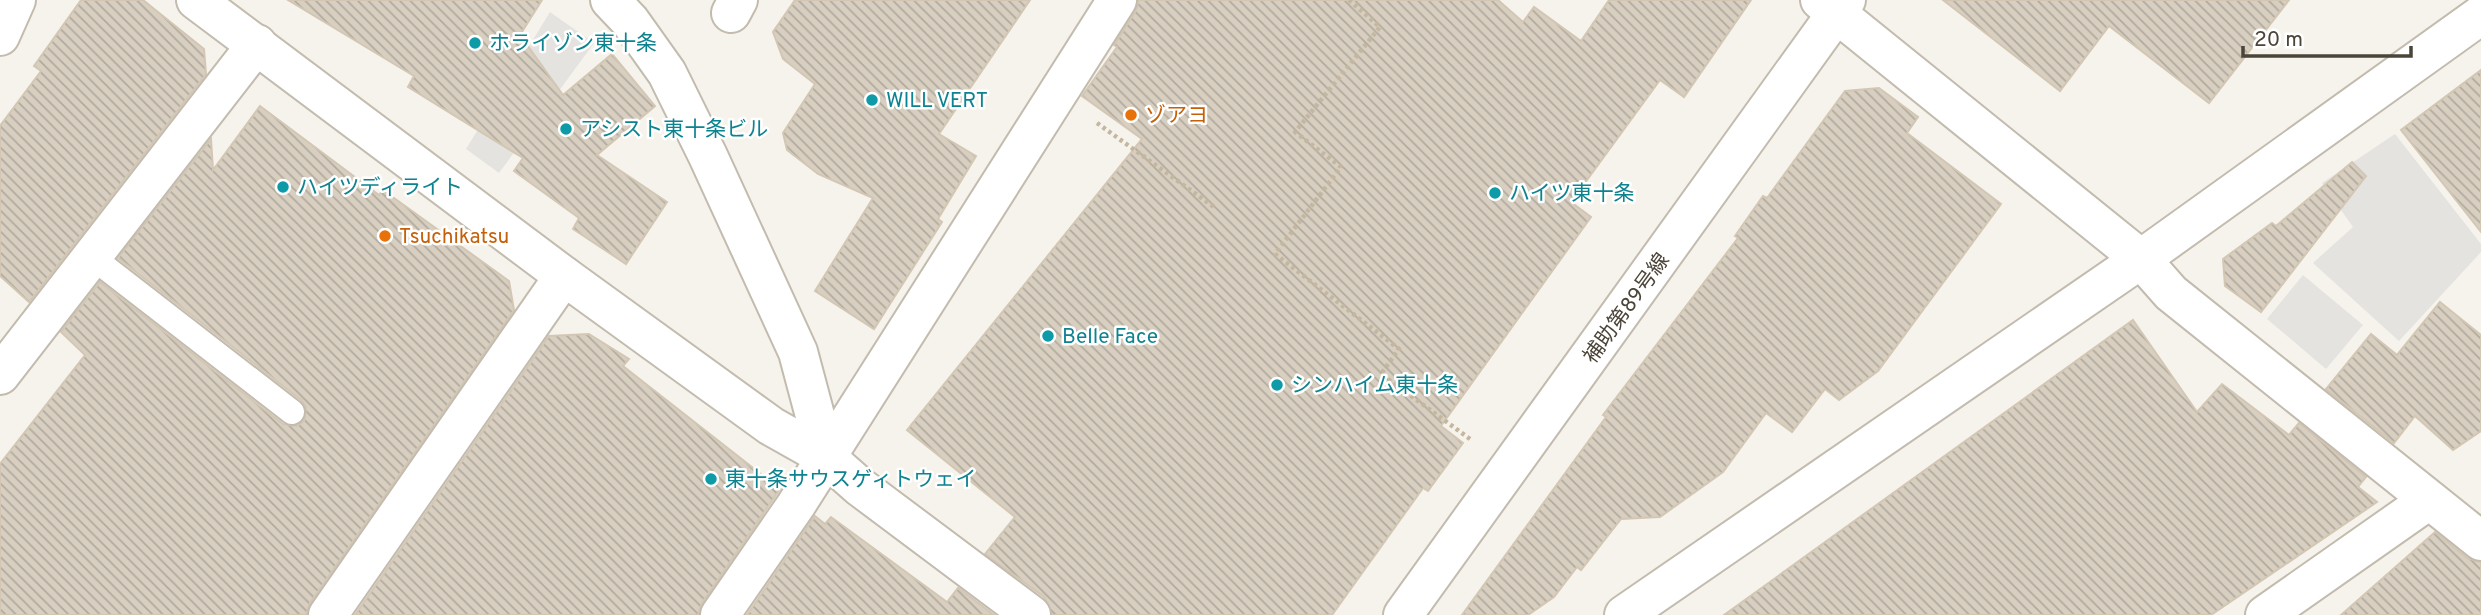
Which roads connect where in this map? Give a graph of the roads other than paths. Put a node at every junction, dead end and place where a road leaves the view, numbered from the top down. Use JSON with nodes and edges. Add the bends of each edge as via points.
{"nodes":[{"id":1,"x":16,"y":0,"type":"edge"},
{"id":2,"x":196,"y":0,"type":"edge"},
{"id":3,"x":610,"y":0,"type":"edge"},
{"id":4,"x":1117,"y":0,"type":"edge"},
{"id":5,"x":1835,"y":4,"type":"edge"},
{"id":6,"x":2479,"y":21,"type":"edge"},
{"id":7,"x":0,"y":36,"type":"edge"},
{"id":8,"x":257,"y":44,"type":"junction"},
{"id":9,"x":92,"y":257,"type":"junction"},
{"id":10,"x":2141,"y":259,"type":"junction"},
{"id":11,"x":564,"y":276,"type":"junction"},
{"id":12,"x":0,"y":375,"type":"edge"},
{"id":13,"x":292,"y":412,"type":"dead end"},
{"id":14,"x":826,"y":457,"type":"junction"},
{"id":15,"x":2429,"y":500,"type":"junction"},
{"id":16,"x":2481,"y":541,"type":"edge"},
{"id":17,"x":328,"y":615,"type":"edge"},
{"id":18,"x":720,"y":615,"type":"edge"},
{"id":19,"x":1031,"y":615,"type":"edge"},
{"id":20,"x":1403,"y":615,"type":"edge"},
{"id":21,"x":1624,"y":615,"type":"edge"},
{"id":22,"x":2265,"y":615,"type":"edge"}],
"edges":[{"from":1,"to":7,"type":"street"},
{"from":2,"to":8,"type":"street"},
{"from":3,"to":14,"type":"street","via":[[631,21],[667,73],[798,352]]},
{"from":4,"to":14,"type":"street"},
{"from":5,"to":10,"type":"street"},
{"from":5,"to":20,"type":"street","name":"補助第89号線"},
{"from":6,"to":10,"type":"street"},
{"from":8,"to":9,"type":"street"},
{"from":8,"to":11,"type":"street"},
{"from":9,"to":12,"type":"street"},
{"from":9,"to":13,"type":"lane"},
{"from":10,"to":15,"type":"street","via":[[2171,293]]},
{"from":10,"to":21,"type":"street"},
{"from":11,"to":14,"type":"street","via":[[771,426]]},
{"from":11,"to":17,"type":"street"},
{"from":14,"to":18,"type":"street"},
{"from":14,"to":19,"type":"street"},
{"from":15,"to":16,"type":"street"},
{"from":15,"to":22,"type":"street"}]}
